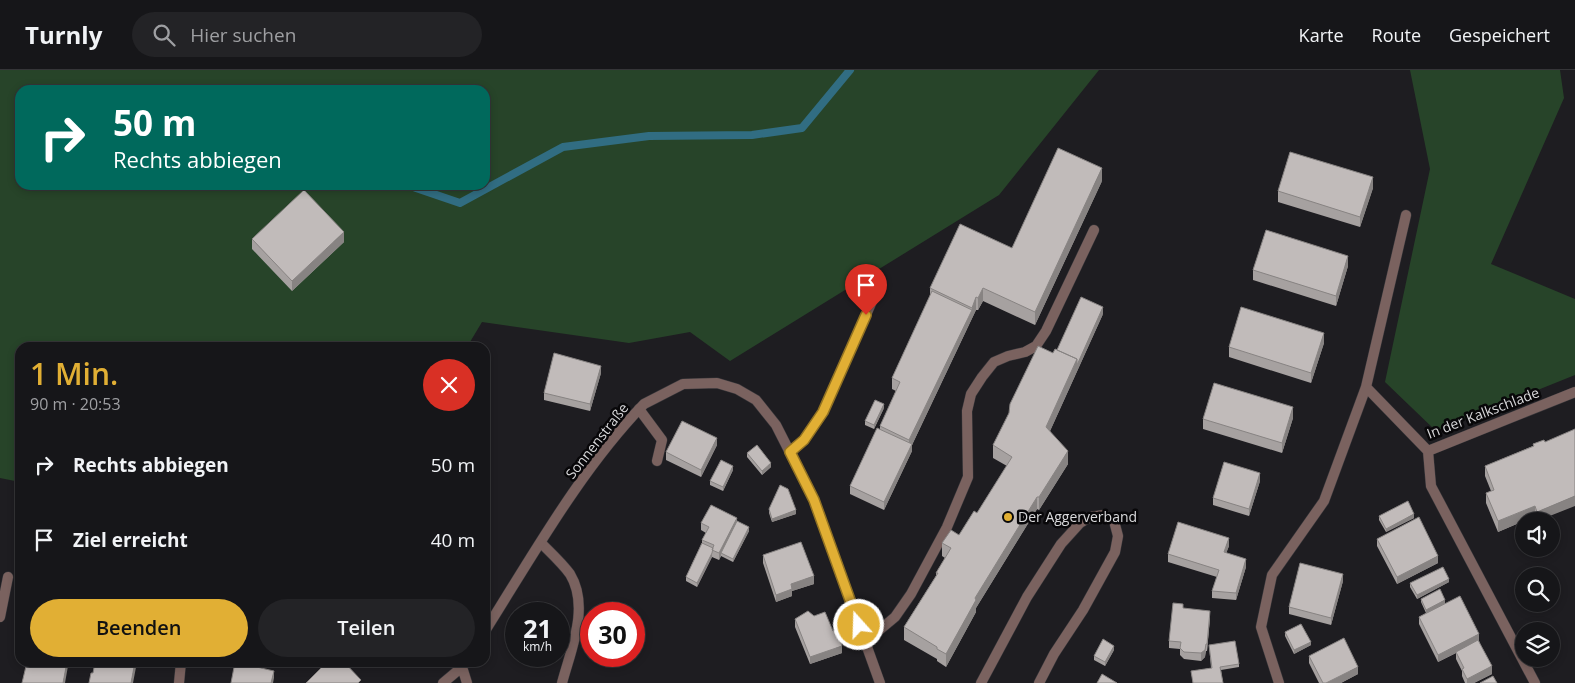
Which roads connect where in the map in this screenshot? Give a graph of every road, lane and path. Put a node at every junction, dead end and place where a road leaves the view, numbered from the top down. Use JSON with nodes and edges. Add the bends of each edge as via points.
{"nodes":[{"id":1,"x":1406,"y":215,"type":"dead end"},
{"id":2,"x":1094,"y":230,"type":"dead end"},
{"id":3,"x":873,"y":299,"type":"dead end"},
{"id":4,"x":1366,"y":387,"type":"junction"},
{"id":5,"x":1575,"y":392,"type":"edge"},
{"id":6,"x":639,"y":409,"type":"junction"},
{"id":7,"x":790,"y":452,"type":"junction"},
{"id":8,"x":1428,"y":452,"type":"junction"},
{"id":9,"x":657,"y":461,"type":"dead end"},
{"id":10,"x":541,"y":543,"type":"junction"},
{"id":11,"x":8,"y":577,"type":"dead end"},
{"id":12,"x":0,"y":616,"type":"edge"},
{"id":13,"x":490,"y":623,"type":"edge"},
{"id":14,"x":865,"y":642,"type":"junction"},
{"id":15,"x":181,"y":667,"type":"edge"},
{"id":16,"x":462,"y":667,"type":"edge"},
{"id":17,"x":464,"y":667,"type":"edge"},
{"id":18,"x":179,"y":683,"type":"edge"},
{"id":19,"x":443,"y":683,"type":"edge"},
{"id":20,"x":467,"y":683,"type":"edge"},
{"id":21,"x":562,"y":683,"type":"edge"},
{"id":22,"x":880,"y":683,"type":"edge"},
{"id":23,"x":981,"y":683,"type":"edge"},
{"id":24,"x":1039,"y":683,"type":"edge"},
{"id":25,"x":1279,"y":683,"type":"edge"},
{"id":26,"x":1535,"y":683,"type":"edge"}],
"edges":[{"from":1,"to":4,"type":"street"},
{"from":2,"to":14,"type":"street","via":[[1036,346],[994,362],[971,394],[967,411],[968,477],[947,527],[895,617]]},
{"from":3,"to":7,"type":"street","via":[[823,412],[804,440]]},
{"from":4,"to":8,"type":"street","name":"In der Kalkschlade"},
{"from":4,"to":25,"type":"street","via":[[1324,502],[1272,575],[1261,627]]},
{"from":5,"to":8,"type":"street","name":"In der Kalkschlade"},
{"from":6,"to":7,"type":"street","name":"Sonnenstraße","via":[[682,384],[717,383],[756,400],[776,425]]},
{"from":6,"to":9,"type":"street","via":[[662,440]]},
{"from":6,"to":10,"type":"street","name":"Sonnenstraße","via":[[614,437]]},
{"from":7,"to":14,"type":"street","name":"Sonnenstraße","via":[[814,500]]},
{"from":8,"to":26,"type":"street","via":[[1431,486]]},
{"from":10,"to":13,"type":"street","name":"Sonnenstraße"},
{"from":10,"to":21,"type":"street","via":[[570,575],[580,605]]},
{"from":11,"to":12,"type":"street"},
{"from":14,"to":22,"type":"street","name":"Sonnenstraße"},
{"from":15,"to":18,"type":"street"},
{"from":16,"to":19,"type":"street"},
{"from":17,"to":20,"type":"street"},
{"from":23,"to":24,"type":"street","via":[[1027,597],[1061,544],[1080,522],[1104,516],[1114,521],[1118,536],[1115,552]]}]}
